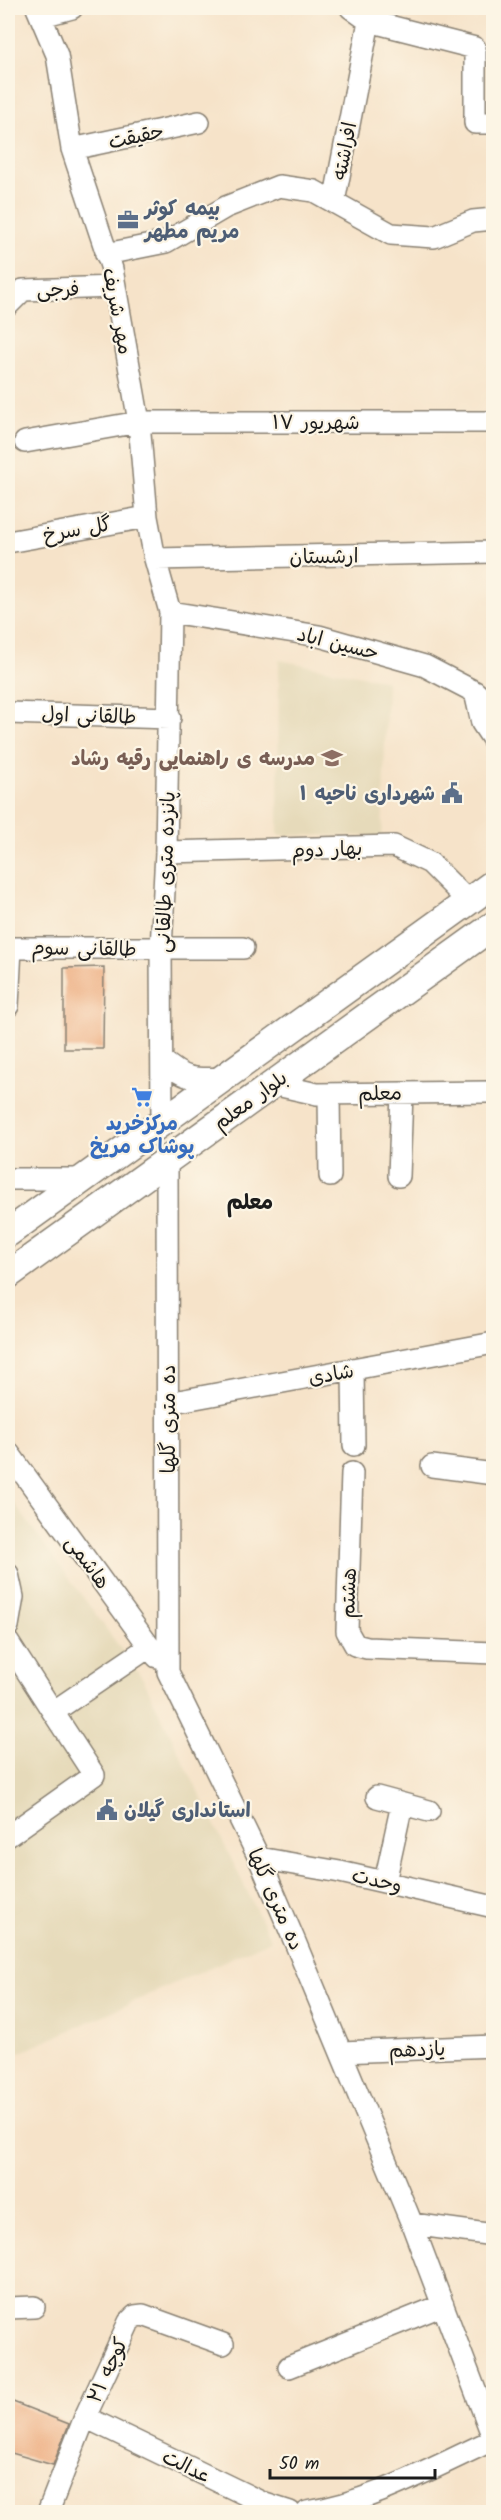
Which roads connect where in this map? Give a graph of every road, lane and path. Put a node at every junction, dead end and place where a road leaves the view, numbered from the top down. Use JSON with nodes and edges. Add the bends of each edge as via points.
{"nodes":[{"id":1,"x":22,"y":8,"type":"edge"},
{"id":2,"x":72,"y":8,"type":"edge"},
{"id":3,"x":351,"y":8,"type":"edge"},
{"id":4,"x":40,"y":12,"type":"edge"},
{"id":5,"x":369,"y":21,"type":"junction"},
{"id":6,"x":199,"y":122,"type":"dead end"},
{"id":7,"x":494,"y":123,"type":"edge"},
{"id":8,"x":72,"y":149,"type":"junction"},
{"id":9,"x":334,"y":202,"type":"junction"},
{"id":10,"x":494,"y":219,"type":"edge"},
{"id":11,"x":106,"y":254,"type":"junction"},
{"id":12,"x":115,"y":287,"type":"junction"},
{"id":13,"x":8,"y":304,"type":"edge"},
{"id":14,"x":139,"y":422,"type":"junction"},
{"id":15,"x":494,"y":422,"type":"edge"},
{"id":16,"x":25,"y":442,"type":"dead end"},
{"id":17,"x":147,"y":517,"type":"junction"},
{"id":18,"x":8,"y":542,"type":"edge"},
{"id":19,"x":494,"y":552,"type":"edge"},
{"id":20,"x":155,"y":559,"type":"junction"},
{"id":21,"x":170,"y":612,"type":"junction"},
{"id":22,"x":484,"y":692,"type":"edge"},
{"id":23,"x":494,"y":709,"type":"edge"},
{"id":24,"x":8,"y":713,"type":"edge"},
{"id":25,"x":170,"y":718,"type":"junction"},
{"id":26,"x":494,"y":741,"type":"edge"},
{"id":27,"x":166,"y":852,"type":"junction"},
{"id":28,"x":494,"y":883,"type":"edge"},
{"id":29,"x":468,"y":901,"type":"junction"},
{"id":30,"x":494,"y":925,"type":"edge"},
{"id":31,"x":9,"y":948,"type":"edge"},
{"id":32,"x":243,"y":948,"type":"dead end"},
{"id":33,"x":161,"y":949,"type":"junction"},
{"id":34,"x":8,"y":1006,"type":"edge"},
{"id":35,"x":162,"y":1060,"type":"junction"},
{"id":36,"x":222,"y":1078,"type":"junction"},
{"id":37,"x":272,"y":1084,"type":"junction"},
{"id":38,"x":489,"y":1092,"type":"dead end"},
{"id":39,"x":402,"y":1093,"type":"junction"},
{"id":40,"x":329,"y":1094,"type":"junction"},
{"id":41,"x":162,"y":1121,"type":"junction"},
{"id":42,"x":167,"y":1160,"type":"junction"},
{"id":43,"x":330,"y":1176,"type":"dead end"},
{"id":44,"x":399,"y":1176,"type":"dead end"},
{"id":45,"x":8,"y":1179,"type":"edge"},
{"id":46,"x":82,"y":1179,"type":"junction"},
{"id":47,"x":8,"y":1233,"type":"edge"},
{"id":48,"x":8,"y":1275,"type":"edge"},
{"id":49,"x":494,"y":1343,"type":"edge"},
{"id":50,"x":353,"y":1370,"type":"junction"},
{"id":51,"x":168,"y":1403,"type":"junction"},
{"id":52,"x":354,"y":1445,"type":"dead end"},
{"id":53,"x":8,"y":1452,"type":"edge"},
{"id":54,"x":432,"y":1466,"type":"dead end"},
{"id":55,"x":352,"y":1473,"type":"dead end"},
{"id":56,"x":494,"y":1474,"type":"edge"},
{"id":57,"x":8,"y":1574,"type":"edge"},
{"id":58,"x":8,"y":1626,"type":"edge"},
{"id":59,"x":8,"y":1642,"type":"edge"},
{"id":60,"x":150,"y":1647,"type":"junction"},
{"id":61,"x":494,"y":1653,"type":"edge"},
{"id":62,"x":168,"y":1672,"type":"junction"},
{"id":63,"x":53,"y":1712,"type":"junction"},
{"id":64,"x":378,"y":1797,"type":"dead end"},
{"id":65,"x":402,"y":1804,"type":"junction"},
{"id":66,"x":429,"y":1811,"type":"dead end"},
{"id":67,"x":8,"y":1836,"type":"edge"},
{"id":68,"x":259,"y":1858,"type":"junction"},
{"id":69,"x":385,"y":1882,"type":"junction"},
{"id":70,"x":494,"y":1907,"type":"edge"},
{"id":71,"x":494,"y":2046,"type":"edge"},
{"id":72,"x":341,"y":2052,"type":"junction"},
{"id":73,"x":412,"y":2224,"type":"junction"},
{"id":74,"x":494,"y":2235,"type":"edge"},
{"id":75,"x":443,"y":2305,"type":"junction"},
{"id":76,"x":8,"y":2307,"type":"edge"},
{"id":77,"x":34,"y":2307,"type":"dead end"},
{"id":78,"x":223,"y":2344,"type":"dead end"},
{"id":79,"x":289,"y":2367,"type":"dead end"},
{"id":80,"x":85,"y":2417,"type":"junction"},
{"id":81,"x":494,"y":2440,"type":"edge"},
{"id":82,"x":48,"y":2512,"type":"edge"},
{"id":83,"x":290,"y":2512,"type":"edge"},
{"id":84,"x":319,"y":2512,"type":"edge"}],
"edges":[{"from":1,"to":4,"type":"street"},
{"from":2,"to":4,"type":"street"},
{"from":3,"to":5,"type":"street"},
{"from":4,"to":8,"type":"street","name":"مهر شریف","via":[[57,55]]},
{"from":5,"to":7,"type":"street","via":[[475,48],[475,123]]},
{"from":5,"to":9,"type":"street","name":"افراشته"},
{"from":6,"to":8,"type":"street","name":"حقیقت"},
{"from":8,"to":11,"type":"street","name":"مهر شریف"},
{"from":9,"to":10,"type":"street","via":[[392,234],[434,237],[473,220]]},
{"from":9,"to":11,"type":"street","name":"افراشته","via":[[314,191],[279,186],[226,207],[166,242]]},
{"from":11,"to":12,"type":"street","name":"مهر شریف"},
{"from":12,"to":13,"type":"street","name":"فرجی","via":[[23,290]]},
{"from":12,"to":14,"type":"street","name":"مهر شریف"},
{"from":14,"to":15,"type":"street","name":"۱۷ شهریور"},
{"from":14,"to":16,"type":"street","name":"۱۷ شهریور"},
{"from":14,"to":17,"type":"street","name":"مهر شریف"},
{"from":17,"to":18,"type":"street","name":"گل سرخ"},
{"from":17,"to":20,"type":"street","name":"مهر شریف"},
{"from":19,"to":20,"type":"street","name":"ارشستان"},
{"from":20,"to":21,"type":"street","name":"مهر شریف"},
{"from":21,"to":22,"type":"street","name":"حسین اباد","via":[[319,636],[425,666]]},
{"from":21,"to":25,"type":"street","name":"پانزده متری طالقانی"},
{"from":22,"to":23,"type":"street","name":"حسین اباد"},
{"from":22,"to":26,"type":"street","via":[[482,723]]},
{"from":24,"to":25,"type":"street","name":"طالقانی اول"},
{"from":25,"to":27,"type":"street","name":"پانزده متری طالقانی"},
{"from":27,"to":29,"type":"street","name":"بهار دوم","via":[[394,846],[430,863]]},
{"from":27,"to":33,"type":"street","name":"پانزده متری طالقانی"},
{"from":28,"to":29,"type":"main road","name":"بلوار معلم"},
{"from":29,"to":36,"type":"main road","name":"بلوار معلم"},
{"from":30,"to":37,"type":"main road","name":"بلوار معلم"},
{"from":31,"to":33,"type":"street","name":"طالقانی سوم"},
{"from":31,"to":34,"type":"street"},
{"from":32,"to":33,"type":"street","name":"طالقانی سوم"},
{"from":33,"to":35,"type":"street","name":"پانزده متری طالقانی"},
{"from":35,"to":36,"type":"street","via":[[177,1073],[194,1080]]},
{"from":35,"to":41,"type":"street","name":"پانزده متری طالقانی"},
{"from":36,"to":41,"type":"main road","name":"بلوار معلم"},
{"from":37,"to":40,"type":"street","name":"معلم"},
{"from":37,"to":42,"type":"main road","name":"بلوار معلم"},
{"from":38,"to":39,"type":"street","name":"معلم"},
{"from":39,"to":40,"type":"street","name":"معلم"},
{"from":39,"to":44,"type":"street"},
{"from":40,"to":43,"type":"street"},
{"from":41,"to":42,"type":"main road"},
{"from":41,"to":46,"type":"main road","name":"بلوار معلم"},
{"from":42,"to":48,"type":"main road","name":"بلوار معلم"},
{"from":42,"to":51,"type":"street","name":"ده متری گلها"},
{"from":45,"to":46,"type":"street"},
{"from":46,"to":47,"type":"main road","name":"بلوار معلم"},
{"from":49,"to":50,"type":"street","name":"شادی"},
{"from":50,"to":51,"type":"street","name":"شادی"},
{"from":50,"to":52,"type":"street"},
{"from":51,"to":62,"type":"street","name":"ده متری گلها"},
{"from":53,"to":60,"type":"street","name":"هاشمی"},
{"from":54,"to":56,"type":"street"},
{"from":55,"to":61,"type":"street","name":"هشتم","via":[[347,1631],[355,1645]]},
{"from":57,"to":58,"type":"street","via":[[13,1597]]},
{"from":59,"to":63,"type":"street"},
{"from":60,"to":62,"type":"street","name":"هاشمی"},
{"from":60,"to":63,"type":"street"},
{"from":62,"to":68,"type":"street","name":"ده متری گلها"},
{"from":63,"to":67,"type":"street","via":[[94,1775]]},
{"from":64,"to":65,"type":"street"},
{"from":65,"to":66,"type":"street"},
{"from":65,"to":69,"type":"street"},
{"from":68,"to":69,"type":"street","name":"وحدت"},
{"from":68,"to":72,"type":"street","name":"ده متری گلها"},
{"from":69,"to":70,"type":"street","name":"وحدت"},
{"from":71,"to":72,"type":"street","name":"یازدهم"},
{"from":72,"to":73,"type":"street","name":"ده متری گلها"},
{"from":73,"to":74,"type":"street"},
{"from":73,"to":75,"type":"street","name":"ده متری گلها"},
{"from":75,"to":79,"type":"street"},
{"from":75,"to":81,"type":"street","name":"ده متری گلها"},
{"from":76,"to":77,"type":"street"},
{"from":78,"to":80,"type":"street","name":"کوچه ۲۱","via":[[143,2315],[135,2316]]},
{"from":80,"to":82,"type":"street","name":"کوچه ۲۱"},
{"from":80,"to":83,"type":"street","name":"عدالت","via":[[265,2504]]},
{"from":81,"to":84,"type":"street","via":[[371,2495]]}]}
